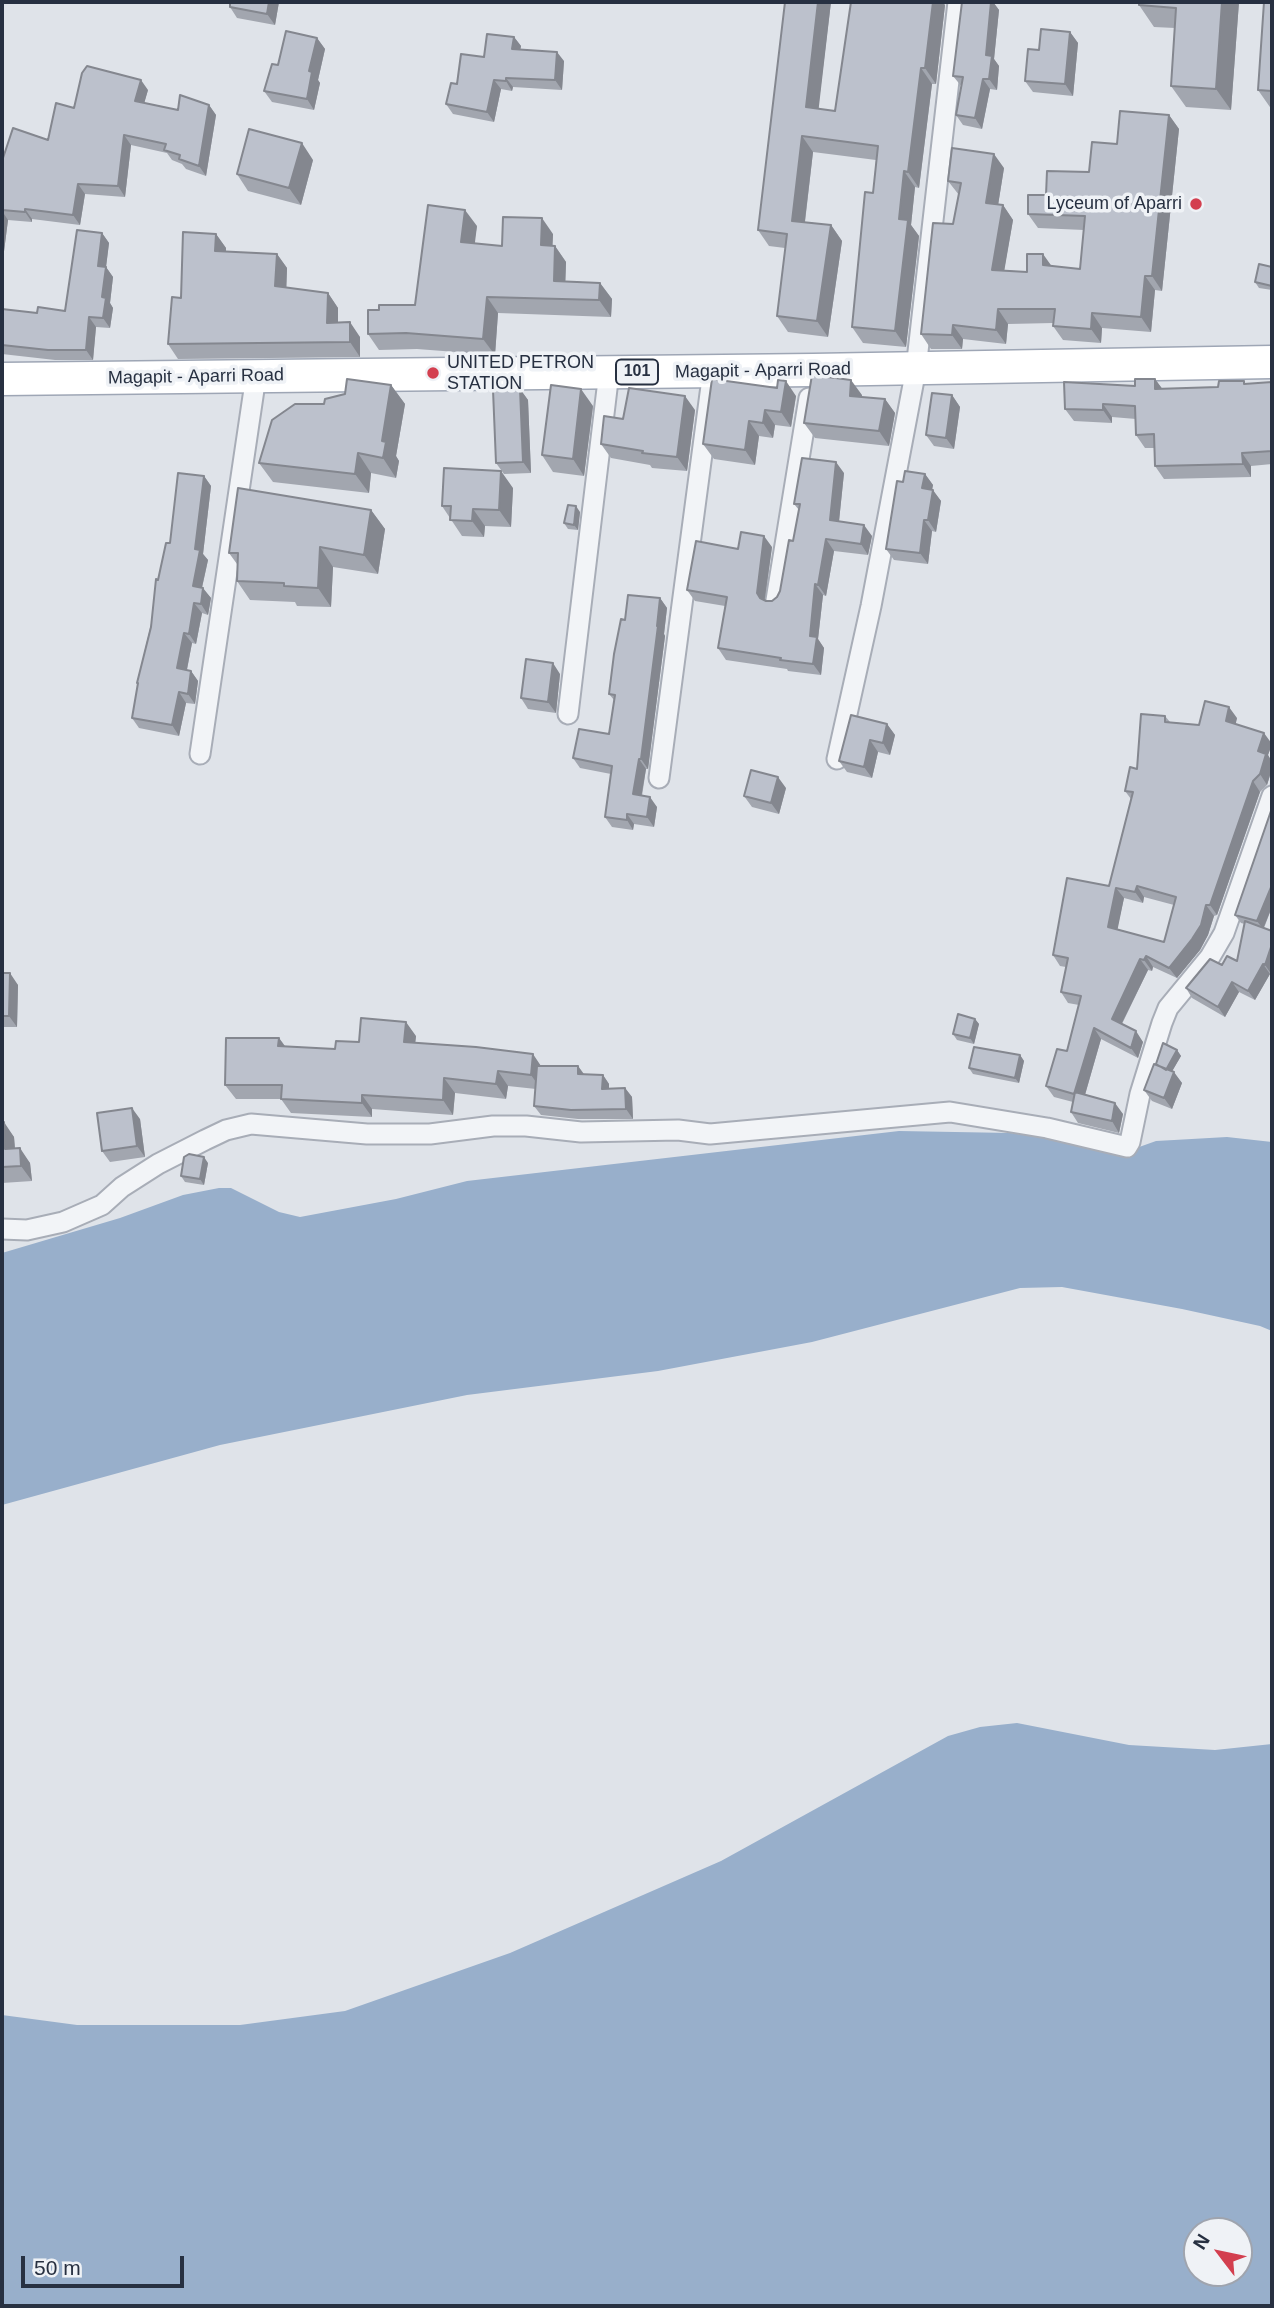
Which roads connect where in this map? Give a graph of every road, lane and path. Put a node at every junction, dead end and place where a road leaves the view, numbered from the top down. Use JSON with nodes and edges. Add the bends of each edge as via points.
{"nodes":[{"id":1,"x":958,"y":2,"type":"edge"},
{"id":2,"x":1272,"y":362,"type":"edge"},
{"id":3,"x":916,"y":369,"type":"junction"},
{"id":4,"x":813,"y":370,"type":"junction"},
{"id":5,"x":713,"y":371,"type":"junction"},
{"id":6,"x":609,"y":373,"type":"junction"},
{"id":7,"x":256,"y":376,"type":"junction"},
{"id":8,"x":2,"y":379,"type":"edge"},
{"id":9,"x":776,"y":600,"type":"edge"},
{"id":10,"x":568,"y":714,"type":"dead end"},
{"id":11,"x":200,"y":754,"type":"dead end"},
{"id":12,"x":837,"y":759,"type":"edge"},
{"id":13,"x":659,"y":778,"type":"dead end"},
{"id":14,"x":1272,"y":796,"type":"edge"},
{"id":15,"x":2,"y":1229,"type":"edge"}],
"edges":[{"from":1,"to":3,"type":"street"},
{"from":2,"to":3,"type":"main road","name":"Magapit - Aparri Road","number":"101"},
{"from":3,"to":4,"type":"main road","name":"Magapit - Aparri Road","number":"101"},
{"from":3,"to":12,"type":"street"},
{"from":4,"to":5,"type":"main road","name":"Magapit - Aparri Road","number":"101"},
{"from":4,"to":9,"type":"street"},
{"from":5,"to":6,"type":"main road","name":"Magapit - Aparri Road","number":"101"},
{"from":5,"to":13,"type":"street"},
{"from":6,"to":7,"type":"main road","name":"Magapit - Aparri Road","number":"101"},
{"from":6,"to":10,"type":"street"},
{"from":7,"to":8,"type":"main road","name":"Magapit - Aparri Road","number":"101"},
{"from":7,"to":11,"type":"street"},
{"from":14,"to":15,"type":"street","via":[[1224,933],[1168,1008],[1126,1147],[950,1112],[710,1134],[582,1132],[526,1126],[367,1134],[251,1124],[226,1130],[181,1152],[122,1187],[102,1205],[63,1222],[27,1230]]}]}
